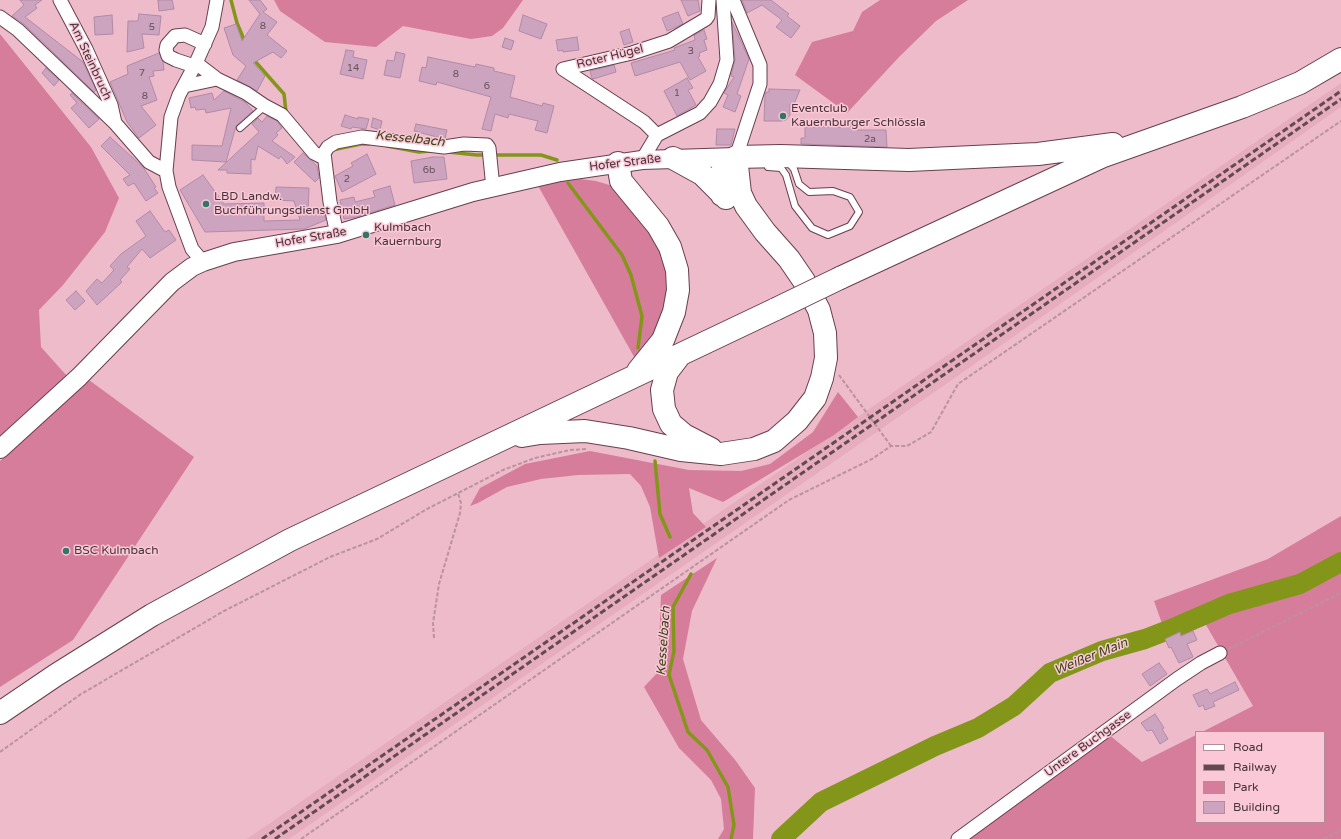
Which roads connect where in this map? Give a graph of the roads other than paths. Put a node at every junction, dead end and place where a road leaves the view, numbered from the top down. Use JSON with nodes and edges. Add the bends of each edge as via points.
{"nodes":[{"id":1,"x":60,"y":0,"type":"edge"},
{"id":2,"x":217,"y":0,"type":"edge"},
{"id":3,"x":723,"y":0,"type":"edge"},
{"id":4,"x":733,"y":0,"type":"edge"},
{"id":5,"x":708,"y":3,"type":"edge"},
{"id":6,"x":0,"y":17,"type":"edge"},
{"id":7,"x":205,"y":44,"type":"junction"},
{"id":8,"x":1341,"y":59,"type":"edge"},
{"id":9,"x":195,"y":65,"type":"junction"},
{"id":10,"x":217,"y":79,"type":"junction"},
{"id":11,"x":184,"y":86,"type":"junction"},
{"id":12,"x":265,"y":106,"type":"junction"},
{"id":13,"x":115,"y":123,"type":"junction"},
{"id":14,"x":240,"y":128,"type":"dead end"},
{"id":15,"x":657,"y":135,"type":"junction"},
{"id":16,"x":1152,"y":138,"type":"junction"},
{"id":17,"x":325,"y":153,"type":"junction"},
{"id":18,"x":781,"y":156,"type":"junction"},
{"id":19,"x":673,"y":158,"type":"junction"},
{"id":20,"x":642,"y":160,"type":"junction"},
{"id":21,"x":741,"y":161,"type":"junction"},
{"id":22,"x":618,"y":163,"type":"junction"},
{"id":23,"x":758,"y":167,"type":"dead end"},
{"id":24,"x":166,"y":171,"type":"junction"},
{"id":25,"x":493,"y":188,"type":"junction"},
{"id":26,"x":722,"y":195,"type":"junction"},
{"id":27,"x":765,"y":232,"type":"junction"},
{"id":28,"x":337,"y":234,"type":"junction"},
{"id":29,"x":203,"y":262,"type":"junction"},
{"id":30,"x":680,"y":355,"type":"junction"},
{"id":31,"x":635,"y":374,"type":"junction"},
{"id":32,"x":501,"y":440,"type":"junction"},
{"id":33,"x":0,"y":449,"type":"edge"},
{"id":34,"x":721,"y":454,"type":"junction"},
{"id":35,"x":1220,"y":653,"type":"road end"},
{"id":36,"x":0,"y":713,"type":"edge"},
{"id":37,"x":958,"y":839,"type":"edge"}],
"edges":[{"from":1,"to":13,"type":"street","name":"Am Steinbruch","via":[[111,104]]},
{"from":2,"to":7,"type":"street","via":[[215,15]]},
{"from":3,"to":15,"type":"street","via":[[727,60],[720,84],[700,113]]},
{"from":4,"to":21,"type":"street","via":[[760,65],[760,84]]},
{"from":5,"to":15,"type":"street","name":"Roter Hügel","via":[[706,19],[669,41],[632,53],[563,69],[639,118]]},
{"from":6,"to":13,"type":"street","name":"Am Steinbruch","via":[[18,30]]},
{"from":7,"to":9,"type":"street"},
{"from":7,"to":9,"type":"street","via":[[185,35],[175,36],[167,45],[168,56]]},
{"from":8,"to":16,"type":"highway","via":[[1300,83],[1242,107]]},
{"from":9,"to":10,"type":"street"},
{"from":9,"to":11,"type":"street"},
{"from":10,"to":11,"type":"street"},
{"from":10,"to":12,"type":"street","via":[[246,93]]},
{"from":11,"to":24,"type":"street","via":[[171,116]]},
{"from":12,"to":14,"type":"lane"},
{"from":12,"to":17,"type":"street","via":[[282,115],[314,153]]},
{"from":13,"to":24,"type":"street","name":"Am Steinbruch","via":[[150,162]]},
{"from":15,"to":20,"type":"street"},
{"from":16,"to":18,"type":"highway","via":[[1038,154],[909,160]]},
{"from":16,"to":30,"type":"highway","bridge":true,"via":[[1101,157]]},
{"from":17,"to":25,"type":"street","via":[[336,142],[362,137],[444,147],[464,144],[487,145]]},
{"from":17,"to":28,"type":"street"},
{"from":18,"to":21,"type":"highway"},
{"from":18,"to":23,"type":"lane","via":[[794,169],[799,184],[809,192],[833,191],[850,197],[859,212],[850,226],[828,236],[812,228],[795,206],[786,175],[781,168]]},
{"from":19,"to":20,"type":"street","name":"Hofer Straße"},
{"from":19,"to":21,"type":"street","name":"Hofer Straße"},
{"from":19,"to":26,"type":"highway","via":[[702,174]]},
{"from":20,"to":22,"type":"street","name":"Hofer Straße"},
{"from":21,"to":26,"type":"highway","via":[[728,162],[723,169],[719,179]]},
{"from":21,"to":27,"type":"highway","via":[[740,193]]},
{"from":22,"to":25,"type":"street","name":"Hofer Straße","via":[[560,172]]},
{"from":22,"to":31,"type":"highway","via":[[621,181],[658,226],[670,247],[677,270],[678,290],[663,340]]},
{"from":24,"to":29,"type":"street","via":[[169,187],[192,249]]},
{"from":25,"to":28,"type":"street","name":"Hofer Straße"},
{"from":26,"to":27,"type":"highway"},
{"from":27,"to":34,"type":"highway","via":[[789,259],[819,310],[825,333],[826,358],[815,398],[798,421],[774,441],[754,449]]},
{"from":28,"to":29,"type":"street","name":"Hofer Straße","via":[[234,252]]},
{"from":29,"to":33,"type":"street","name":"Hofer Straße","via":[[172,282],[79,376]]},
{"from":30,"to":31,"type":"highway"},
{"from":30,"to":34,"type":"highway","via":[[667,372],[662,390],[664,409],[671,424],[684,435]]},
{"from":31,"to":32,"type":"highway"},
{"from":32,"to":34,"type":"highway","via":[[540,433],[585,431],[681,450]]},
{"from":32,"to":36,"type":"highway","via":[[290,540],[166,608],[56,675]]},
{"from":35,"to":37,"type":"street","name":"Untere Buchgasse","via":[[1177,679]]}]}
